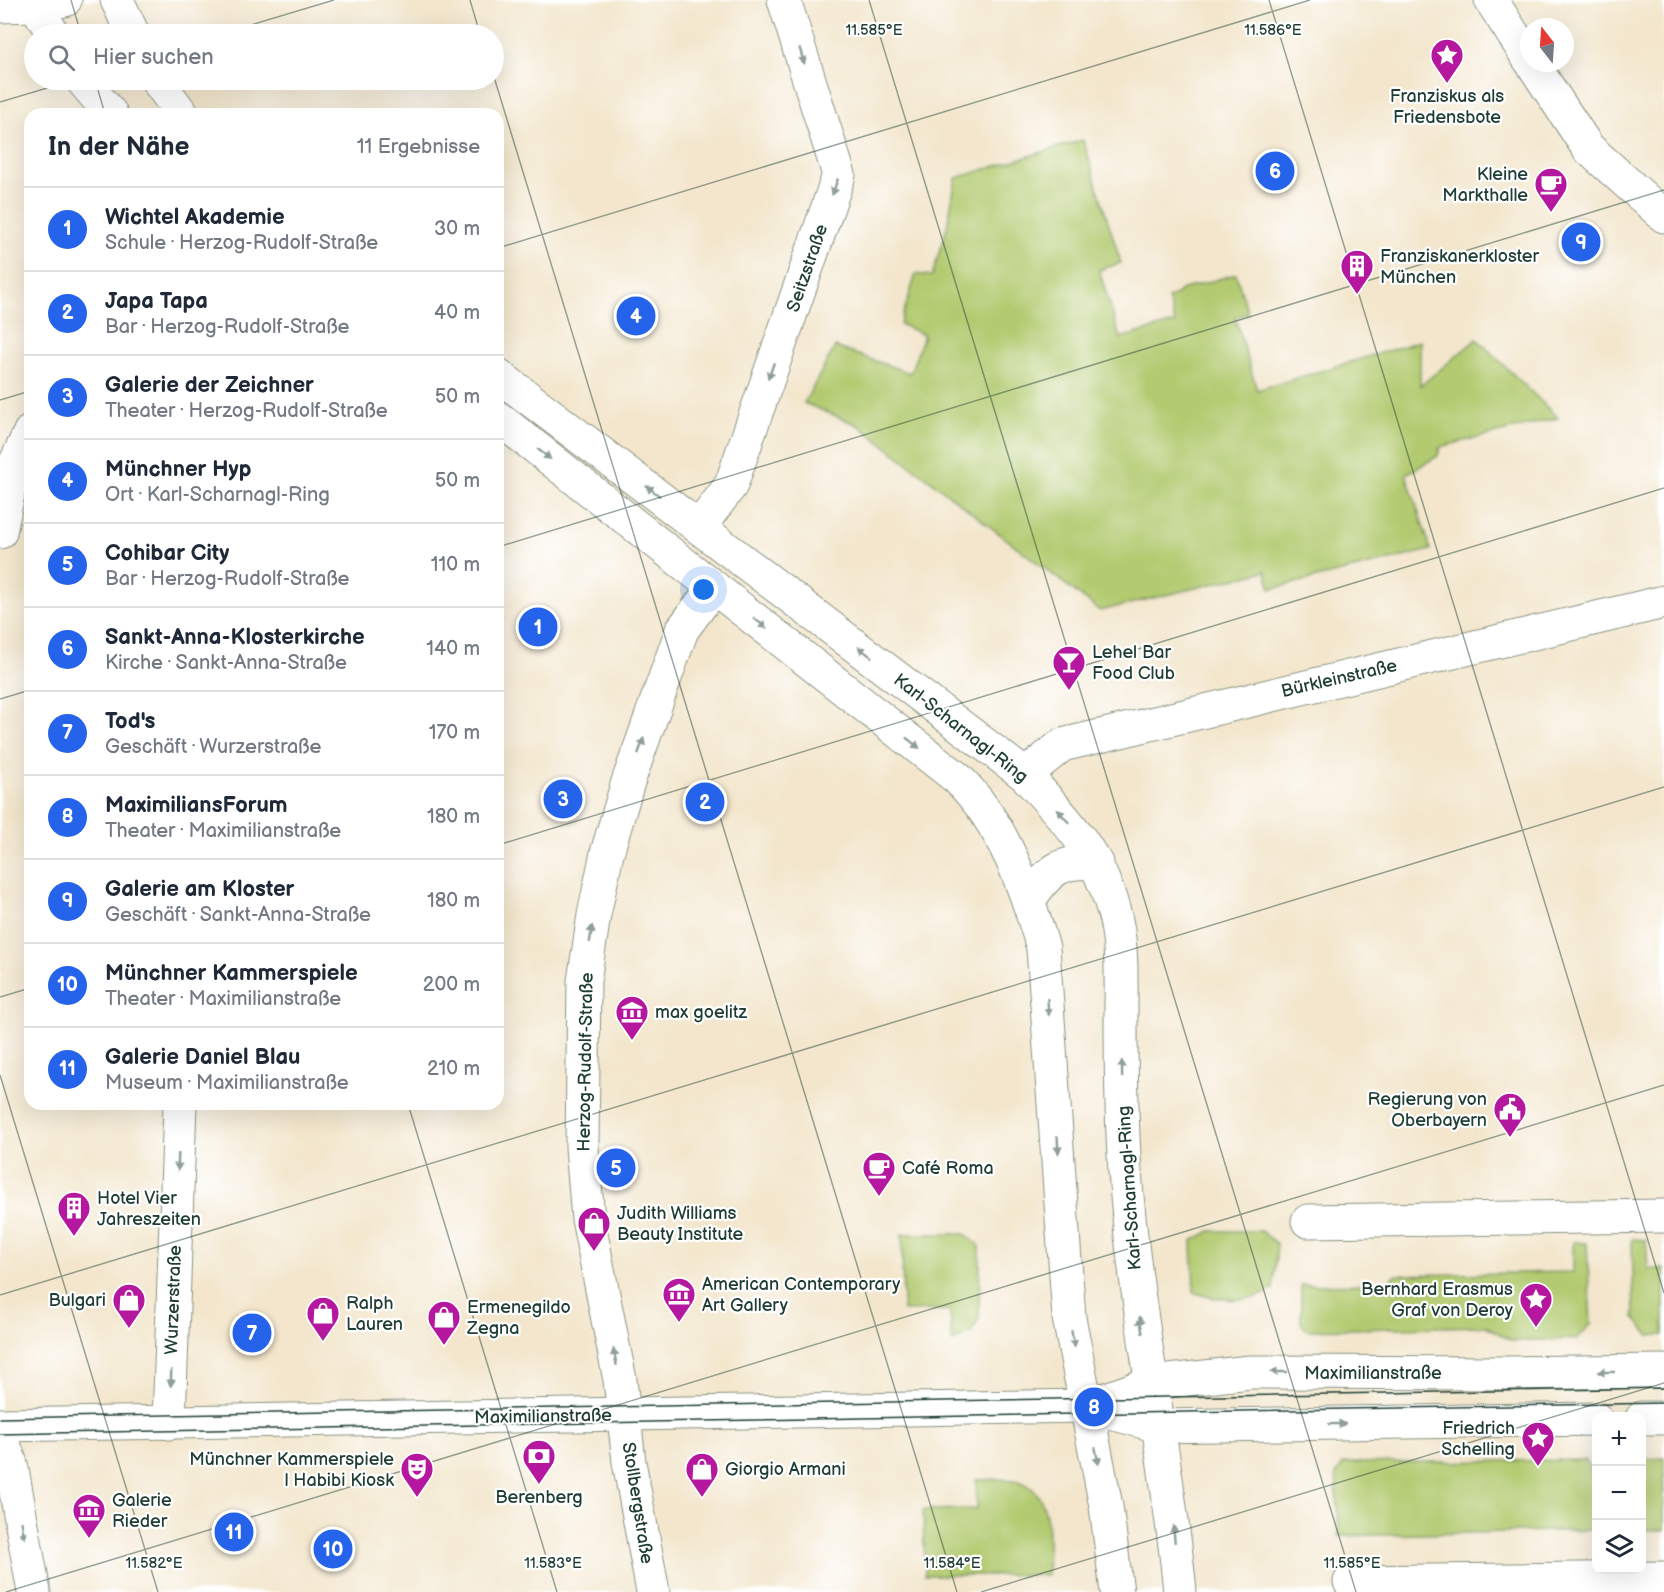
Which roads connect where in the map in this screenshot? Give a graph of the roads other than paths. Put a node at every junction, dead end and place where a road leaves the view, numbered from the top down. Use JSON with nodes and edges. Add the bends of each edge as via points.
{"nodes":[{"id":1,"x":117,"y":0,"type":"edge"},
{"id":2,"x":784,"y":0,"type":"edge"},
{"id":3,"x":1491,"y":0,"type":"edge"},
{"id":4,"x":43,"y":1,"type":"edge"},
{"id":5,"x":0,"y":6,"type":"edge"},
{"id":6,"x":50,"y":24,"type":"edge"},
{"id":7,"x":128,"y":24,"type":"edge"},
{"id":8,"x":1520,"y":44,"type":"edge"},
{"id":9,"x":1538,"y":72,"type":"edge"},
{"id":10,"x":91,"y":90,"type":"edge"},
{"id":11,"x":165,"y":90,"type":"edge"},
{"id":12,"x":106,"y":108,"type":"edge"},
{"id":13,"x":178,"y":108,"type":"edge"},
{"id":14,"x":1664,"y":216,"type":"edge"},
{"id":15,"x":504,"y":379,"type":"edge"},
{"id":16,"x":504,"y":423,"type":"edge"},
{"id":17,"x":24,"y":446,"type":"edge"},
{"id":18,"x":700,"y":526,"type":"junction"},
{"id":19,"x":0,"y":532,"type":"edge"},
{"id":20,"x":714,"y":587,"type":"junction"},
{"id":21,"x":1664,"y":602,"type":"edge"},
{"id":22,"x":1025,"y":775,"type":"junction"},
{"id":23,"x":1097,"y":863,"type":"junction"},
{"id":24,"x":1029,"y":900,"type":"junction"},
{"id":25,"x":180,"y":1110,"type":"edge"},
{"id":26,"x":1664,"y":1216,"type":"edge"},
{"id":27,"x":1308,"y":1221,"type":"dead end"},
{"id":28,"x":1664,"y":1371,"type":"edge"},
{"id":29,"x":1151,"y":1383,"type":"junction"},
{"id":30,"x":1087,"y":1407,"type":"junction"},
{"id":31,"x":625,"y":1415,"type":"junction"},
{"id":32,"x":1646,"y":1418,"type":"edge"},
{"id":33,"x":1664,"y":1418,"type":"edge"},
{"id":34,"x":1592,"y":1419,"type":"edge"},
{"id":35,"x":169,"y":1423,"type":"junction"},
{"id":36,"x":0,"y":1425,"type":"edge"},
{"id":37,"x":1158,"y":1426,"type":"junction"},
{"id":38,"x":0,"y":1433,"type":"edge"},
{"id":39,"x":1664,"y":1578,"type":"edge"},
{"id":40,"x":1350,"y":1582,"type":"dead end"},
{"id":41,"x":34,"y":1592,"type":"edge"},
{"id":42,"x":653,"y":1592,"type":"edge"},
{"id":43,"x":1117,"y":1592,"type":"edge"},
{"id":44,"x":1180,"y":1592,"type":"edge"}],
"edges":[{"from":1,"to":7,"type":"street"},
{"from":2,"to":18,"type":"street","name":"Seitzstraße","one_way":true,"via":[[839,175],[732,485]]},
{"from":3,"to":8,"type":"street"},
{"from":4,"to":5,"type":"street"},
{"from":4,"to":6,"type":"street"},
{"from":9,"to":14,"type":"street","via":[[1588,148]]},
{"from":10,"to":12,"type":"street"},
{"from":11,"to":13,"type":"street"},
{"from":18,"to":15,"type":"street","name":"Karl-Scharnagl-Ring","one_way":true},
{"from":16,"to":20,"type":"street","one_way":true},
{"from":17,"to":19,"type":"street","via":[[15,466]]},
{"from":22,"to":18,"type":"street","name":"Karl-Scharnagl-Ring","one_way":true},
{"from":20,"to":24,"type":"street","one_way":true,"via":[[968,789],[1009,855]]},
{"from":31,"to":20,"type":"street","name":"Herzog-Rudolf-Straße","one_way":true,"via":[[588,1219],[582,1147],[584,981],[607,853],[628,782],[682,630]]},
{"from":21,"to":22,"type":"street","name":"Bürkleinstraße","via":[[1062,745]]},
{"from":23,"to":22,"type":"street","name":"Karl-Scharnagl-Ring","one_way":true,"via":[[1081,837]]},
{"from":23,"to":24,"type":"street","via":[[1078,861],[1060,866],[1043,879]]},
{"from":29,"to":23,"type":"street","name":"Karl-Scharnagl-Ring","one_way":true,"via":[[1138,1303],[1125,1169],[1120,962],[1115,912]]},
{"from":24,"to":30,"type":"street","one_way":true,"via":[[1043,948],[1069,1318]]},
{"from":25,"to":35,"type":"street","name":"Wurzerstraße","one_way":true},
{"from":26,"to":27,"type":"street"},
{"from":28,"to":29,"type":"street","name":"Maximilianstraße","one_way":true,"via":[[1250,1372]]},
{"from":29,"to":30,"type":"street","name":"Maximilianstraße"},
{"from":29,"to":37,"type":"street","name":"Karl-Scharnagl-Ring"},
{"from":30,"to":31,"type":"street","name":"Maximilianstraße"},
{"from":30,"to":37,"type":"street","name":"Maximilianstraße"},
{"from":30,"to":43,"type":"street","one_way":true},
{"from":31,"to":35,"type":"street","name":"Maximilianstraße"},
{"from":31,"to":42,"type":"street","name":"Stollbergstraße","via":[[629,1462]]},
{"from":32,"to":33,"type":"street"},
{"from":37,"to":34,"type":"street","name":"Maximilianstraße","one_way":true},
{"from":35,"to":36,"type":"street","name":"Maximilianstraße"},
{"from":44,"to":37,"type":"street","name":"Karl-Scharnagl-Ring","one_way":true,"via":[[1172,1505]]},
{"from":38,"to":41,"type":"street","one_way":true,"via":[[11,1464]]},
{"from":39,"to":40,"type":"street"}]}
